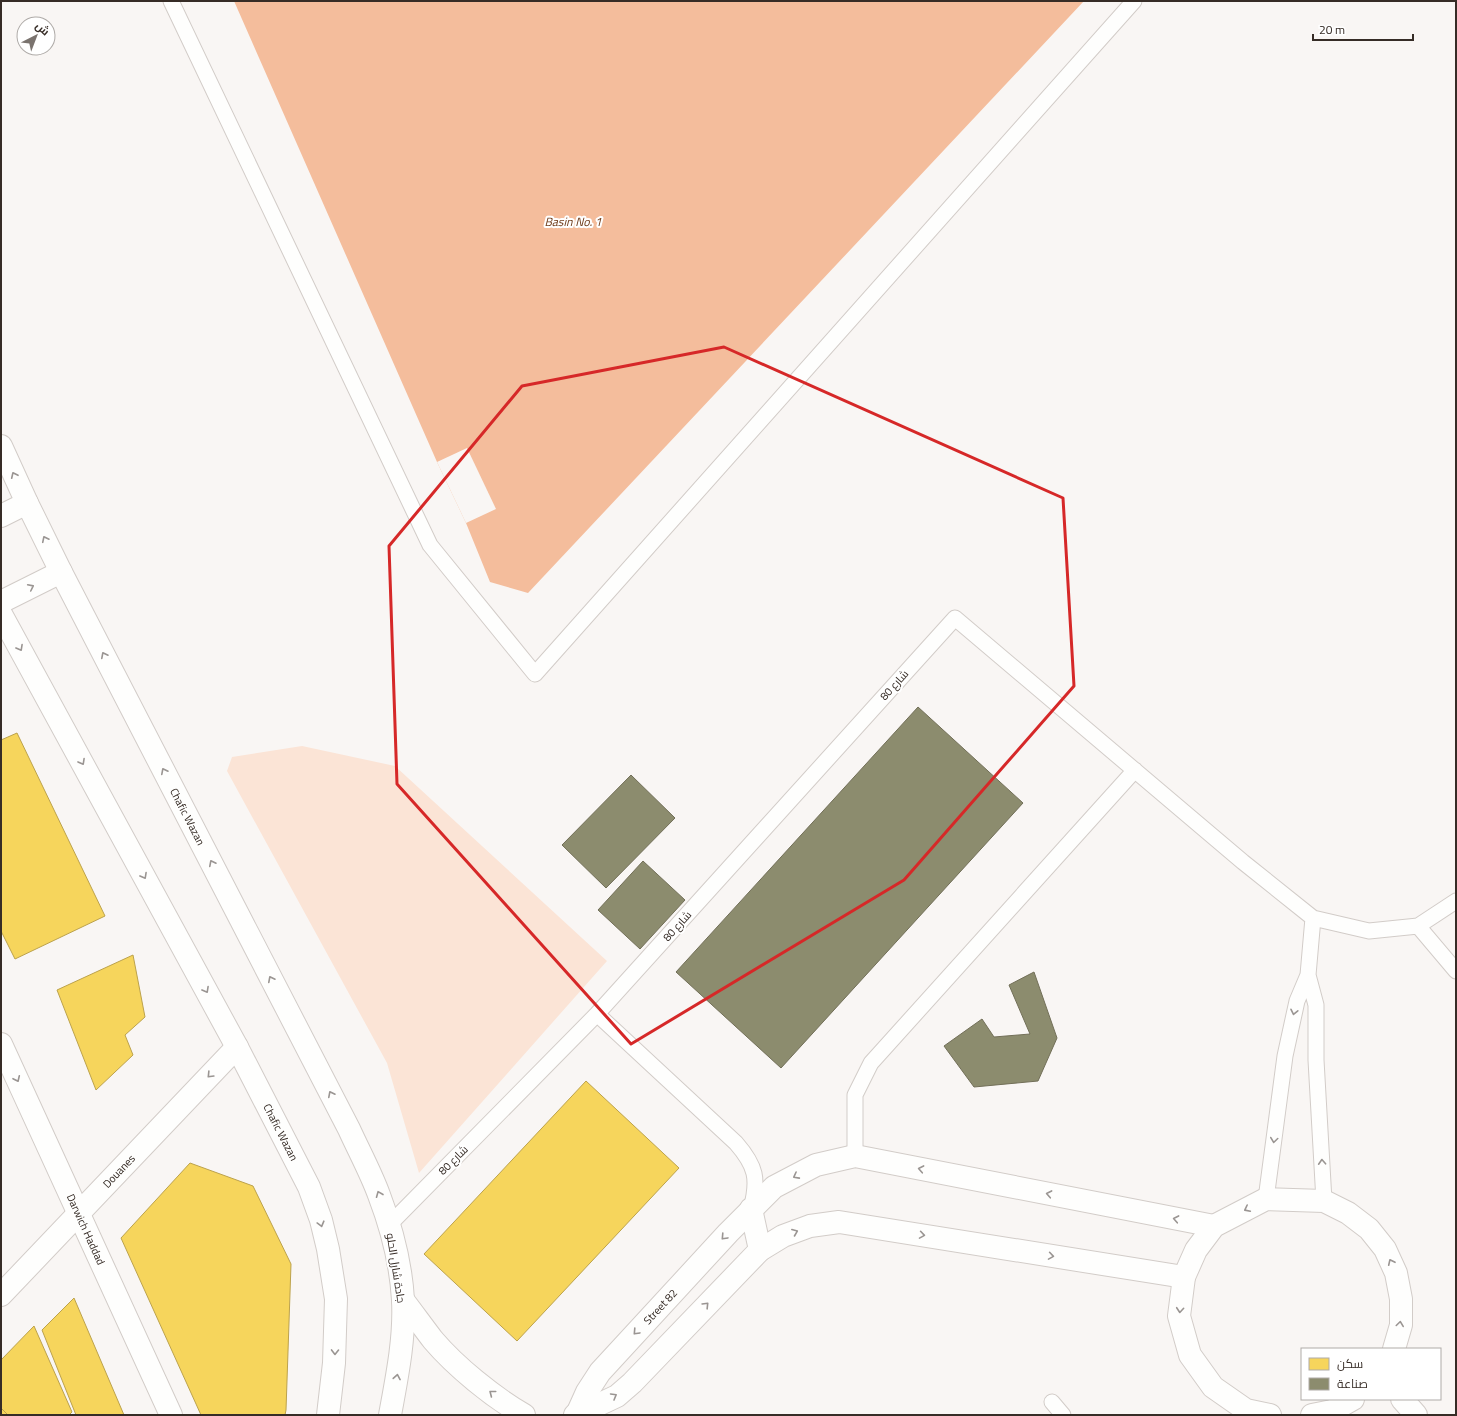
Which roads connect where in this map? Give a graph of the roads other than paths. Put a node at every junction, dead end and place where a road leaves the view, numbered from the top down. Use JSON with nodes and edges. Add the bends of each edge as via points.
{"nodes":[{"id":1,"x":171,"y":1,"type":"edge"},
{"id":2,"x":1134,"y":1,"type":"edge"},
{"id":3,"x":1,"y":446,"type":"edge"},
{"id":4,"x":27,"y":503,"type":"junction"},
{"id":5,"x":1,"y":516,"type":"edge"},
{"id":6,"x":61,"y":572,"type":"junction"},
{"id":7,"x":1,"y":602,"type":"edge"},
{"id":8,"x":1,"y":614,"type":"edge"},
{"id":9,"x":1135,"y":770,"type":"junction"},
{"id":10,"x":1456,"y":901,"type":"edge"},
{"id":11,"x":1313,"y":918,"type":"junction"},
{"id":12,"x":1418,"y":926,"type":"junction"},
{"id":13,"x":1456,"y":971,"type":"edge"},
{"id":14,"x":1308,"y":975,"type":"junction"},
{"id":15,"x":597,"y":1014,"type":"junction"},
{"id":16,"x":1,"y":1044,"type":"edge"},
{"id":17,"x":237,"y":1047,"type":"junction"},
{"id":18,"x":349,"y":1129,"type":"joint"},
{"id":19,"x":854,"y":1156,"type":"junction"},
{"id":20,"x":1266,"y":1199,"type":"junction"},
{"id":21,"x":1324,"y":1201,"type":"junction"},
{"id":22,"x":751,"y":1209,"type":"junction"},
{"id":23,"x":78,"y":1213,"type":"junction"},
{"id":24,"x":390,"y":1225,"type":"junction"},
{"id":25,"x":1214,"y":1226,"type":"junction"},
{"id":26,"x":760,"y":1250,"type":"junction"},
{"id":27,"x":1184,"y":1277,"type":"junction"},
{"id":28,"x":1,"y":1295,"type":"edge"},
{"id":29,"x":403,"y":1300,"type":"junction"},
{"id":30,"x":1394,"y":1348,"type":"edge"},
{"id":31,"x":1352,"y":1400,"type":"edge"},
{"id":32,"x":1403,"y":1400,"type":"edge"},
{"id":33,"x":1052,"y":1402,"type":"dead end"},
{"id":34,"x":1243,"y":1412,"type":"edge"},
{"id":35,"x":576,"y":1413,"type":"edge"},
{"id":36,"x":1326,"y":1414,"type":"edge"},
{"id":37,"x":171,"y":1415,"type":"edge"},
{"id":38,"x":328,"y":1415,"type":"edge"},
{"id":39,"x":390,"y":1415,"type":"edge"},
{"id":40,"x":524,"y":1415,"type":"edge"},
{"id":41,"x":1063,"y":1415,"type":"edge"},
{"id":42,"x":1270,"y":1415,"type":"edge"},
{"id":43,"x":1416,"y":1415,"type":"edge"}],
"edges":[{"from":1,"to":2,"type":"lane","via":[[430,545],[535,674]]},
{"from":4,"to":3,"type":"main road","name":"Chafic Wazan","one_way":true},
{"from":4,"to":5,"type":"main road"},
{"from":6,"to":4,"type":"main road","name":"Chafic Wazan","one_way":true},
{"from":7,"to":6,"type":"main road","one_way":true},
{"from":18,"to":6,"type":"main road","name":"Chafic Wazan","one_way":true},
{"from":8,"to":17,"type":"main road","name":"Chafic Wazan","one_way":true},
{"from":9,"to":11,"type":"lane"},
{"from":9,"to":15,"type":"lane","name":"شارع 80","via":[[955,618]]},
{"from":9,"to":19,"type":"lane","via":[[871,1063],[855,1095]]},
{"from":10,"to":12,"type":"lane"},
{"from":11,"to":12,"type":"lane","via":[[1369,931]]},
{"from":11,"to":14,"type":"lane"},
{"from":12,"to":13,"type":"lane"},
{"from":14,"to":20,"type":"lane","one_way":true,"via":[[1296,1001],[1285,1056]]},
{"from":21,"to":14,"type":"lane","one_way":true,"via":[[1316,1060],[1316,1005]]},
{"from":15,"to":22,"type":"lane","via":[[748,1156],[754,1173],[755,1191]]},
{"from":15,"to":24,"type":"lane","name":"شارع 80"},
{"from":16,"to":23,"type":"main road","name":"Darwich Haddad","one_way":true},
{"from":17,"to":23,"type":"main road","name":"Douanes","one_way":true},
{"from":17,"to":38,"type":"main road","name":"Chafic Wazan","one_way":true,"via":[[309,1187],[321,1220],[336,1299],[334,1363]]},
{"from":24,"to":18,"type":"main road","name":"جادة شارل الحلو","one_way":true,"via":[[379,1194]]},
{"from":19,"to":22,"type":"main road","name":"Street 82","one_way":true,"via":[[816,1165],[774,1187]]},
{"from":25,"to":19,"type":"main road","one_way":true},
{"from":20,"to":21,"type":"main road"},
{"from":20,"to":25,"type":"main road","one_way":true},
{"from":30,"to":21,"type":"main road","one_way":true,"via":[[1401,1325],[1401,1299],[1396,1274],[1385,1249],[1369,1229],[1348,1213]]},
{"from":22,"to":26,"type":"main road"},
{"from":22,"to":35,"type":"main road","name":"Street 82","one_way":true,"via":[[600,1372]]},
{"from":23,"to":28,"type":"main road","name":"Douanes"},
{"from":23,"to":37,"type":"main road","name":"Darwich Haddad"},
{"from":24,"to":29,"type":"main road","name":"جادة شارل الحلو"},
{"from":25,"to":27,"type":"main road","via":[[1196,1250]]},
{"from":26,"to":27,"type":"main road","name":"Street 82","one_way":true,"via":[[783,1236],[810,1226],[839,1222]]},
{"from":35,"to":26,"type":"main road","name":"Street 82","one_way":true,"via":[[617,1396],[632,1383]]},
{"from":27,"to":34,"type":"main road","one_way":true,"via":[[1179,1316],[1190,1354],[1212,1387]]},
{"from":39,"to":29,"type":"main road","name":"جادة شارل الحلو","one_way":true,"via":[[401,1350]]},
{"from":40,"to":29,"type":"main road","one_way":true,"via":[[470,1376],[434,1340]]},
{"from":31,"to":36,"type":"main road"},
{"from":32,"to":43,"type":"main road"},
{"from":33,"to":41,"type":"lane"},
{"from":34,"to":42,"type":"main road"}]}
